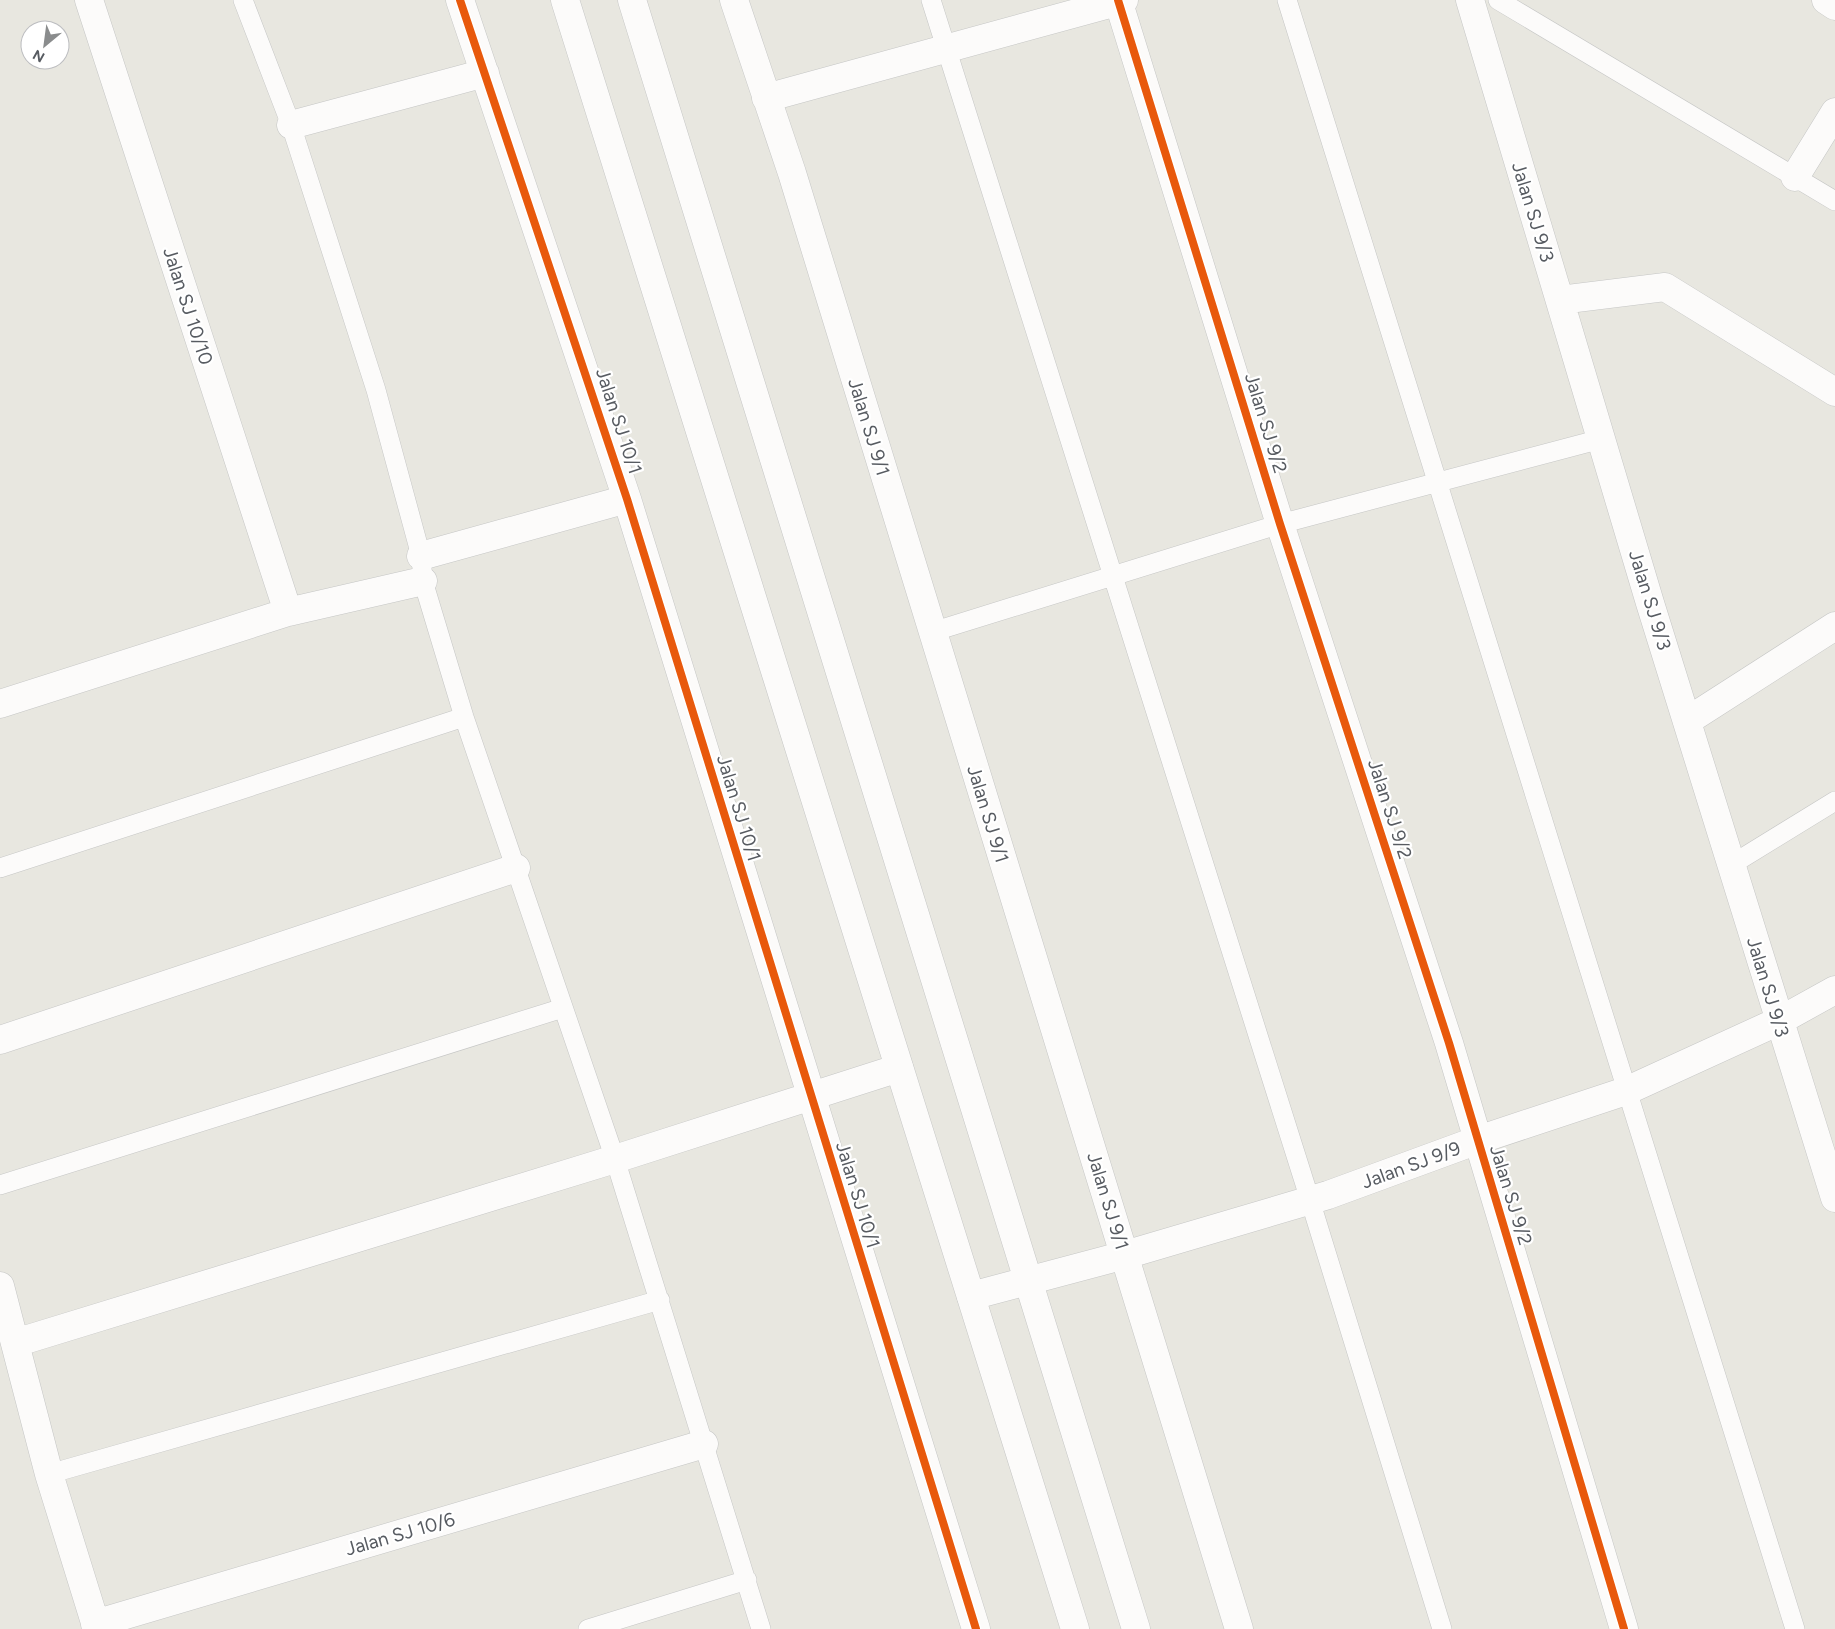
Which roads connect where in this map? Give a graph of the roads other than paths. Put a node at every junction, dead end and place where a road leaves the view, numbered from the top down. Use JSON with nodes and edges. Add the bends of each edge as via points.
{"nodes":[{"id":1,"x":89,"y":0,"type":"edge"},
{"id":2,"x":243,"y":0,"type":"edge"},
{"id":3,"x":460,"y":0,"type":"edge"},
{"id":4,"x":565,"y":0,"type":"edge"},
{"id":5,"x":632,"y":0,"type":"edge"},
{"id":6,"x":734,"y":0,"type":"edge"},
{"id":7,"x":931,"y":0,"type":"edge"},
{"id":8,"x":1120,"y":0,"type":"edge"},
{"id":9,"x":1287,"y":0,"type":"edge"},
{"id":10,"x":1470,"y":0,"type":"edge"},
{"id":11,"x":1498,"y":0,"type":"edge"},
{"id":12,"x":1826,"y":0,"type":"edge"},
{"id":13,"x":1835,"y":6,"type":"edge"},
{"id":14,"x":946,"y":48,"type":"junction"},
{"id":15,"x":485,"y":73,"type":"junction"},
{"id":16,"x":766,"y":98,"type":"junction"},
{"id":17,"x":1835,"y":112,"type":"edge"},
{"id":18,"x":291,"y":125,"type":"junction"},
{"id":19,"x":1795,"y":177,"type":"junction"},
{"id":20,"x":1835,"y":202,"type":"edge"},
{"id":21,"x":1560,"y":300,"type":"junction"},
{"id":22,"x":1835,"y":392,"type":"edge"},
{"id":23,"x":1601,"y":439,"type":"junction"},
{"id":24,"x":1440,"y":482,"type":"junction"},
{"id":25,"x":628,"y":499,"type":"junction"},
{"id":26,"x":1280,"y":524,"type":"junction"},
{"id":27,"x":422,"y":568,"type":"junction"},
{"id":28,"x":1112,"y":576,"type":"junction"},
{"id":29,"x":288,"y":612,"type":"junction"},
{"id":30,"x":1835,"y":626,"type":"edge"},
{"id":31,"x":932,"y":632,"type":"junction"},
{"id":32,"x":0,"y":704,"type":"edge"},
{"id":33,"x":464,"y":716,"type":"junction"},
{"id":34,"x":1687,"y":721,"type":"junction"},
{"id":35,"x":1835,"y":800,"type":"edge"},
{"id":36,"x":1731,"y":865,"type":"junction"},
{"id":37,"x":0,"y":868,"type":"edge"},
{"id":38,"x":516,"y":868,"type":"junction"},
{"id":39,"x":1835,"y":990,"type":"edge"},
{"id":40,"x":563,"y":1008,"type":"junction"},
{"id":41,"x":1779,"y":1021,"type":"junction"},
{"id":42,"x":0,"y":1040,"type":"edge"},
{"id":43,"x":900,"y":1068,"type":"junction"},
{"id":44,"x":1626,"y":1091,"type":"junction"},
{"id":45,"x":811,"y":1096,"type":"junction"},
{"id":46,"x":1478,"y":1140,"type":"junction"},
{"id":47,"x":615,"y":1159,"type":"junction"},
{"id":48,"x":0,"y":1185,"type":"edge"},
{"id":49,"x":1835,"y":1198,"type":"edge"},
{"id":50,"x":1310,"y":1200,"type":"junction"},
{"id":51,"x":1125,"y":1255,"type":"junction"},
{"id":52,"x":1029,"y":1282,"type":"junction"},
{"id":53,"x":0,"y":1286,"type":"edge"},
{"id":54,"x":971,"y":1296,"type":"junction"},
{"id":55,"x":660,"y":1300,"type":"junction"},
{"id":56,"x":15,"y":1343,"type":"junction"},
{"id":57,"x":704,"y":1444,"type":"junction"},
{"id":58,"x":49,"y":1474,"type":"junction"},
{"id":59,"x":747,"y":1580,"type":"junction"},
{"id":60,"x":96,"y":1626,"type":"edge"},
{"id":61,"x":588,"y":1629,"type":"edge"},
{"id":62,"x":761,"y":1629,"type":"edge"},
{"id":63,"x":976,"y":1629,"type":"edge"},
{"id":64,"x":1075,"y":1629,"type":"edge"},
{"id":65,"x":1136,"y":1629,"type":"edge"},
{"id":66,"x":1239,"y":1629,"type":"edge"},
{"id":67,"x":1442,"y":1629,"type":"edge"},
{"id":68,"x":1624,"y":1629,"type":"edge"},
{"id":69,"x":1795,"y":1629,"type":"edge"}],
"edges":[{"from":1,"to":29,"type":"street","name":"Jalan SJ 10/10"},
{"from":2,"to":18,"type":"lane"},
{"from":3,"to":15,"type":"street","name":"Jalan SJ 10/1"},
{"from":4,"to":43,"type":"street"},
{"from":5,"to":52,"type":"street"},
{"from":6,"to":16,"type":"street","name":"Jalan SJ 9/1"},
{"from":7,"to":14,"type":"lane"},
{"from":8,"to":14,"type":"street"},
{"from":8,"to":26,"type":"street","name":"Jalan SJ 9/2"},
{"from":9,"to":24,"type":"lane"},
{"from":10,"to":21,"type":"street","name":"Jalan SJ 9/3"},
{"from":11,"to":19,"type":"lane"},
{"from":12,"to":13,"type":"street"},
{"from":14,"to":16,"type":"street"},
{"from":14,"to":28,"type":"lane"},
{"from":15,"to":18,"type":"street"},
{"from":15,"to":25,"type":"street","name":"Jalan SJ 10/1"},
{"from":16,"to":31,"type":"street","name":"Jalan SJ 9/1","via":[[792,173]]},
{"from":17,"to":19,"type":"street"},
{"from":18,"to":27,"type":"lane","via":[[376,390]]},
{"from":19,"to":20,"type":"lane"},
{"from":21,"to":22,"type":"street","via":[[1665,287]]},
{"from":21,"to":23,"type":"street","name":"Jalan SJ 9/3"},
{"from":23,"to":24,"type":"lane"},
{"from":23,"to":34,"type":"street","name":"Jalan SJ 9/3"},
{"from":24,"to":26,"type":"lane"},
{"from":24,"to":44,"type":"lane"},
{"from":25,"to":27,"type":"street"},
{"from":25,"to":45,"type":"street","name":"Jalan SJ 10/1"},
{"from":26,"to":28,"type":"lane"},
{"from":26,"to":46,"type":"street","name":"Jalan SJ 9/2"},
{"from":27,"to":29,"type":"street"},
{"from":27,"to":33,"type":"lane"},
{"from":28,"to":31,"type":"lane"},
{"from":28,"to":50,"type":"lane"},
{"from":29,"to":32,"type":"street"},
{"from":30,"to":34,"type":"street"},
{"from":31,"to":51,"type":"street","name":"Jalan SJ 9/1"},
{"from":33,"to":37,"type":"lane"},
{"from":33,"to":38,"type":"lane"},
{"from":34,"to":36,"type":"street","name":"Jalan SJ 9/3"},
{"from":35,"to":36,"type":"lane"},
{"from":36,"to":41,"type":"street","name":"Jalan SJ 9/3"},
{"from":38,"to":40,"type":"lane"},
{"from":38,"to":42,"type":"street"},
{"from":39,"to":41,"type":"street","name":"Jalan SJ 9/9"},
{"from":40,"to":47,"type":"lane"},
{"from":40,"to":48,"type":"lane"},
{"from":41,"to":44,"type":"street","name":"Jalan SJ 9/9"},
{"from":41,"to":49,"type":"street","name":"Jalan SJ 9/3"},
{"from":43,"to":45,"type":"street"},
{"from":43,"to":54,"type":"street"},
{"from":44,"to":46,"type":"street","name":"Jalan SJ 9/9"},
{"from":44,"to":69,"type":"lane"},
{"from":45,"to":47,"type":"street"},
{"from":45,"to":63,"type":"street","name":"Jalan SJ 10/1"},
{"from":46,"to":50,"type":"street","name":"Jalan SJ 9/9"},
{"from":46,"to":68,"type":"street","name":"Jalan SJ 9/2"},
{"from":47,"to":55,"type":"lane"},
{"from":47,"to":56,"type":"street"},
{"from":50,"to":51,"type":"street","name":"Jalan SJ 9/9"},
{"from":50,"to":67,"type":"lane"},
{"from":51,"to":52,"type":"street","name":"Jalan SJ 9/9"},
{"from":51,"to":66,"type":"street","name":"Jalan SJ 9/1"},
{"from":52,"to":54,"type":"street","name":"Jalan SJ 9/9"},
{"from":52,"to":65,"type":"street"},
{"from":53,"to":56,"type":"street"},
{"from":54,"to":64,"type":"street"},
{"from":55,"to":57,"type":"lane"},
{"from":55,"to":58,"type":"lane"},
{"from":56,"to":58,"type":"street"},
{"from":57,"to":59,"type":"lane"},
{"from":57,"to":60,"type":"street","name":"Jalan SJ 10/6"},
{"from":58,"to":60,"type":"street"},
{"from":59,"to":61,"type":"lane"},
{"from":59,"to":62,"type":"lane"}]}
